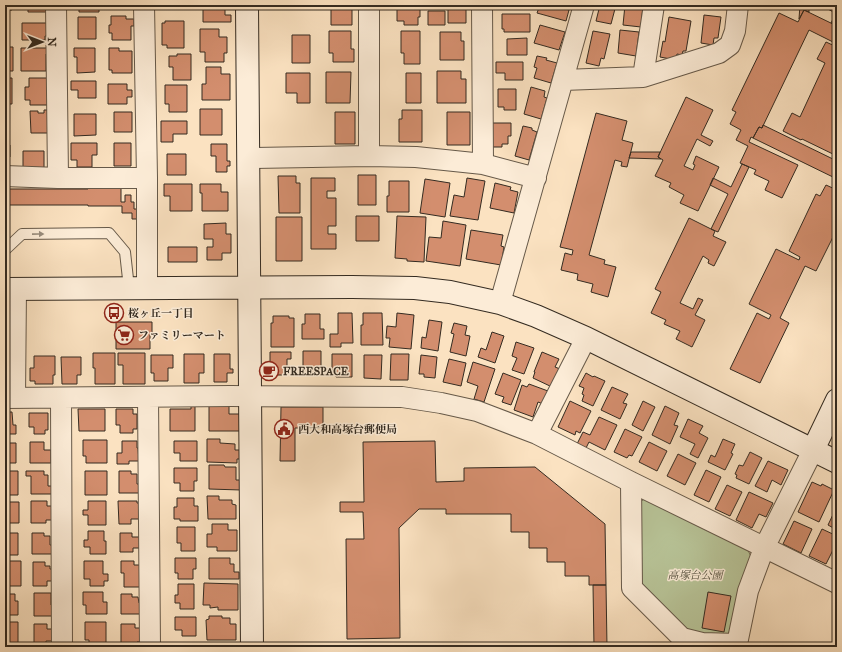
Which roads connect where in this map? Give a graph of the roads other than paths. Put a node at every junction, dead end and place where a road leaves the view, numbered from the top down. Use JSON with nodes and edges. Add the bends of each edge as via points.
{"nodes":[{"id":1,"x":56,"y":5,"type":"edge"},
{"id":2,"x":144,"y":5,"type":"edge"},
{"id":3,"x":247,"y":5,"type":"edge"},
{"id":4,"x":369,"y":5,"type":"edge"},
{"id":5,"x":482,"y":5,"type":"edge"},
{"id":6,"x":584,"y":5,"type":"edge"},
{"id":7,"x":654,"y":5,"type":"edge"},
{"id":8,"x":738,"y":5,"type":"edge"},
{"id":9,"x":644,"y":77,"type":"junction"},
{"id":10,"x":563,"y":80,"type":"junction"},
{"id":11,"x":369,"y":156,"type":"junction"},
{"id":12,"x":248,"y":158,"type":"junction"},
{"id":13,"x":483,"y":164,"type":"junction"},
{"id":14,"x":5,"y":176,"type":"edge"},
{"id":15,"x":58,"y":178,"type":"junction"},
{"id":16,"x":146,"y":178,"type":"junction"},
{"id":17,"x":536,"y":178,"type":"junction"},
{"id":18,"x":5,"y":250,"type":"edge"},
{"id":19,"x":138,"y":288,"type":"junction"},
{"id":20,"x":250,"y":288,"type":"junction"},
{"id":21,"x":10,"y":289,"type":"edge"},
{"id":22,"x":500,"y":303,"type":"junction"},
{"id":23,"x":586,"y":338,"type":"junction"},
{"id":24,"x":250,"y":396,"type":"junction"},
{"id":25,"x":148,"y":397,"type":"junction"},
{"id":26,"x":10,"y":398,"type":"edge"},
{"id":27,"x":61,"y":398,"type":"junction"},
{"id":28,"x":837,"y":400,"type":"edge"},
{"id":29,"x":538,"y":434,"type":"junction"},
{"id":30,"x":813,"y":450,"type":"junction"},
{"id":31,"x":837,"y":462,"type":"edge"},
{"id":32,"x":631,"y":482,"type":"junction"},
{"id":33,"x":764,"y":548,"type":"junction"},
{"id":34,"x":837,"y":583,"type":"edge"},
{"id":35,"x":62,"y":647,"type":"edge"},
{"id":36,"x":150,"y":647,"type":"edge"},
{"id":37,"x":252,"y":647,"type":"edge"}],
"edges":[{"from":1,"to":15,"type":"street"},
{"from":2,"to":16,"type":"street"},
{"from":3,"to":12,"type":"street"},
{"from":4,"to":11,"type":"street"},
{"from":5,"to":13,"type":"street"},
{"from":6,"to":10,"type":"street"},
{"from":7,"to":9,"type":"street"},
{"from":8,"to":9,"type":"street","via":[[735,31],[730,45],[719,53]]},
{"from":9,"to":10,"type":"street"},
{"from":10,"to":17,"type":"street"},
{"from":11,"to":12,"type":"street"},
{"from":11,"to":13,"type":"street","via":[[416,157]]},
{"from":12,"to":20,"type":"street"},
{"from":13,"to":17,"type":"street"},
{"from":14,"to":15,"type":"street"},
{"from":15,"to":16,"type":"street"},
{"from":16,"to":19,"type":"street"},
{"from":17,"to":22,"type":"street"},
{"from":18,"to":19,"type":"lane","one_way":true,"via":[[22,234],[109,233],[125,252]]},
{"from":19,"to":20,"type":"street"},
{"from":19,"to":21,"type":"street"},
{"from":20,"to":22,"type":"street","via":[[415,288],[450,292]]},
{"from":20,"to":24,"type":"street"},
{"from":21,"to":26,"type":"street"},
{"from":22,"to":23,"type":"street"},
{"from":23,"to":29,"type":"street"},
{"from":23,"to":30,"type":"street"},
{"from":24,"to":25,"type":"street"},
{"from":24,"to":29,"type":"street","via":[[402,398],[441,403],[477,411]]},
{"from":24,"to":37,"type":"street"},
{"from":25,"to":27,"type":"street"},
{"from":25,"to":36,"type":"street"},
{"from":26,"to":27,"type":"street"},
{"from":27,"to":35,"type":"street"},
{"from":28,"to":30,"type":"street"},
{"from":29,"to":32,"type":"street"},
{"from":30,"to":31,"type":"street"},
{"from":30,"to":33,"type":"street"},
{"from":32,"to":33,"type":"street"},
{"from":32,"to":33,"type":"street","via":[[632,588],[682,638],[702,644],[737,644],[748,591]]},
{"from":33,"to":34,"type":"street"}]}
